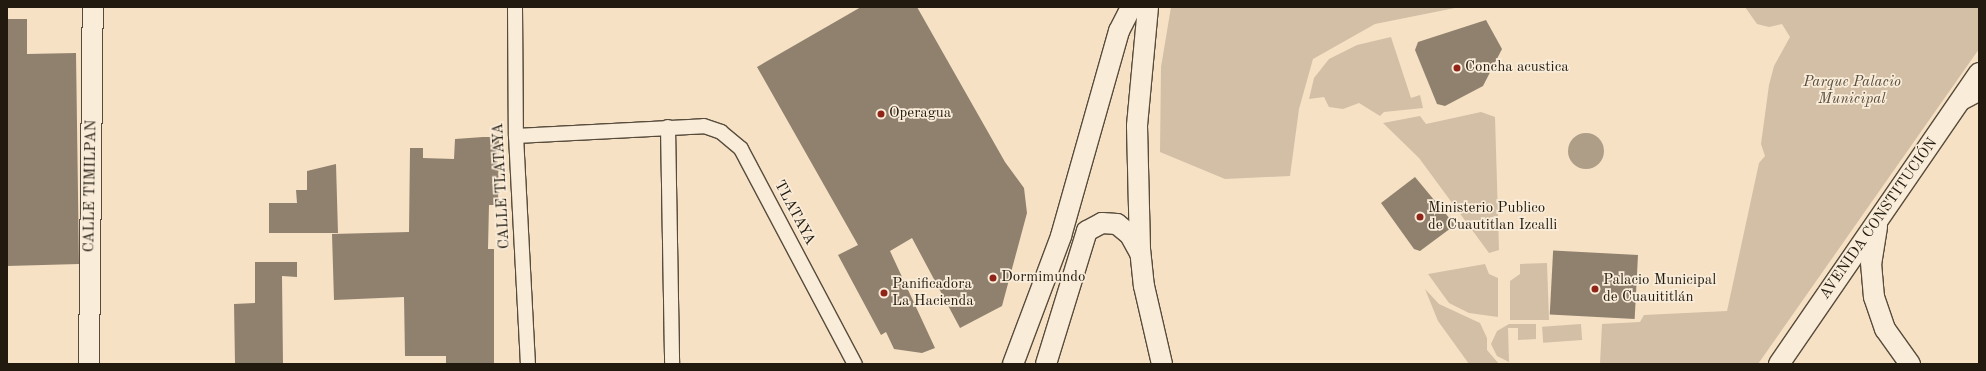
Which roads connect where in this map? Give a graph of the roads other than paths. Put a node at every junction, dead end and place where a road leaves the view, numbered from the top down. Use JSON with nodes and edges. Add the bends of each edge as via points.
{"nodes":[{"id":1,"x":93,"y":7,"type":"edge"},
{"id":2,"x":515,"y":7,"type":"edge"},
{"id":3,"x":1131,"y":7,"type":"edge"},
{"id":4,"x":1148,"y":7,"type":"edge"},
{"id":5,"x":1979,"y":73,"type":"edge"},
{"id":6,"x":1979,"y":94,"type":"edge"},
{"id":7,"x":1958,"y":105,"type":"junction"},
{"id":8,"x":668,"y":127,"type":"junction"},
{"id":9,"x":516,"y":136,"type":"junction"},
{"id":10,"x":1882,"y":214,"type":"junction"},
{"id":11,"x":1141,"y":259,"type":"junction"},
{"id":12,"x":89,"y":364,"type":"edge"},
{"id":13,"x":528,"y":364,"type":"edge"},
{"id":14,"x":672,"y":364,"type":"edge"},
{"id":15,"x":855,"y":364,"type":"edge"},
{"id":16,"x":1013,"y":364,"type":"edge"},
{"id":17,"x":1046,"y":364,"type":"edge"},
{"id":18,"x":1162,"y":364,"type":"edge"},
{"id":19,"x":1778,"y":364,"type":"edge"},
{"id":20,"x":1910,"y":364,"type":"edge"}],
"edges":[{"from":1,"to":12,"type":"main road","name":"CALLE TIMILPAN"},
{"from":2,"to":9,"type":"street","name":"CALLE TLATAYA"},
{"from":3,"to":16,"type":"main road","via":[[1119,31],[1061,236]]},
{"from":4,"to":11,"type":"main road","via":[[1138,126]]},
{"from":5,"to":7,"type":"main road","name":"AVENIDA CONSTITUCIÓN"},
{"from":6,"to":7,"type":"street"},
{"from":7,"to":10,"type":"main road","name":"AVENIDA CONSTITUCIÓN"},
{"from":8,"to":9,"type":"street","name":"TLATAYA"},
{"from":8,"to":14,"type":"street"},
{"from":8,"to":15,"type":"street","name":"TLATAYA","via":[[704,126],[721,132],[741,149]]},
{"from":9,"to":13,"type":"street","name":"CALLE TLATAYA"},
{"from":10,"to":19,"type":"main road","name":"AVENIDA CONSTITUCIÓN"},
{"from":10,"to":20,"type":"main road","via":[[1872,252],[1874,297],[1885,329]]},
{"from":11,"to":17,"type":"main road","via":[[1130,235],[1117,224],[1102,223],[1087,231]]},
{"from":11,"to":18,"type":"main road"}]}
